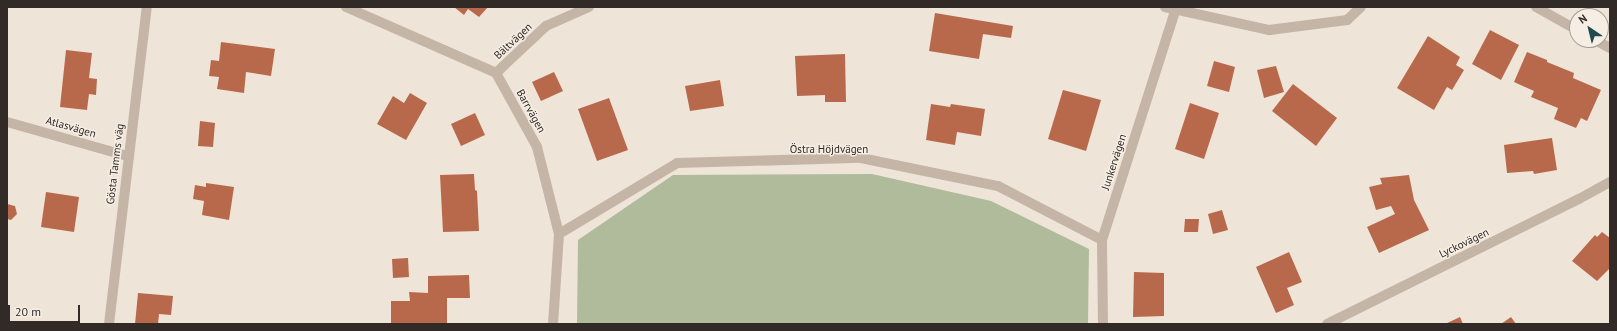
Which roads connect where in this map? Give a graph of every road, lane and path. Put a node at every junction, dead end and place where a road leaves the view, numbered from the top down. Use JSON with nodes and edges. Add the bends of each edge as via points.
{"nodes":[{"id":1,"x":146,"y":7,"type":"edge"},
{"id":2,"x":346,"y":7,"type":"edge"},
{"id":3,"x":589,"y":7,"type":"edge"},
{"id":4,"x":1361,"y":7,"type":"edge"},
{"id":5,"x":1536,"y":7,"type":"edge"},
{"id":6,"x":1170,"y":9,"type":"edge"},
{"id":7,"x":1569,"y":26,"type":"edge"},
{"id":8,"x":496,"y":73,"type":"junction"},
{"id":9,"x":7,"y":122,"type":"edge"},
{"id":10,"x":127,"y":156,"type":"junction"},
{"id":11,"x":1610,"y":182,"type":"edge"},
{"id":12,"x":559,"y":234,"type":"junction"},
{"id":13,"x":1102,"y":240,"type":"junction"},
{"id":14,"x":109,"y":324,"type":"edge"},
{"id":15,"x":554,"y":324,"type":"edge"},
{"id":16,"x":1103,"y":324,"type":"edge"},
{"id":17,"x":1327,"y":324,"type":"edge"}],
"edges":[{"from":1,"to":10,"type":"street","name":"Gösta Tamms väg"},
{"from":2,"to":8,"type":"street"},
{"from":3,"to":8,"type":"street","name":"Bältvägen","via":[[546,26]]},
{"from":4,"to":6,"type":"street","via":[[1347,20],[1269,30]]},
{"from":5,"to":7,"type":"street"},
{"from":6,"to":13,"type":"street","name":"Junkervägen"},
{"from":8,"to":12,"type":"street","name":"Barrvägen","via":[[537,147]]},
{"from":9,"to":10,"type":"street","name":"Atlasvägen"},
{"from":10,"to":14,"type":"street","name":"Gösta Tamms väg"},
{"from":11,"to":17,"type":"street","name":"Lyckovägen"},
{"from":12,"to":13,"type":"street","name":"Östra Höjdvägen","via":[[677,163],[861,158],[998,186]]},
{"from":12,"to":15,"type":"street","name":"Barrvägen"},
{"from":13,"to":16,"type":"street","name":"Junkervägen"}]}
